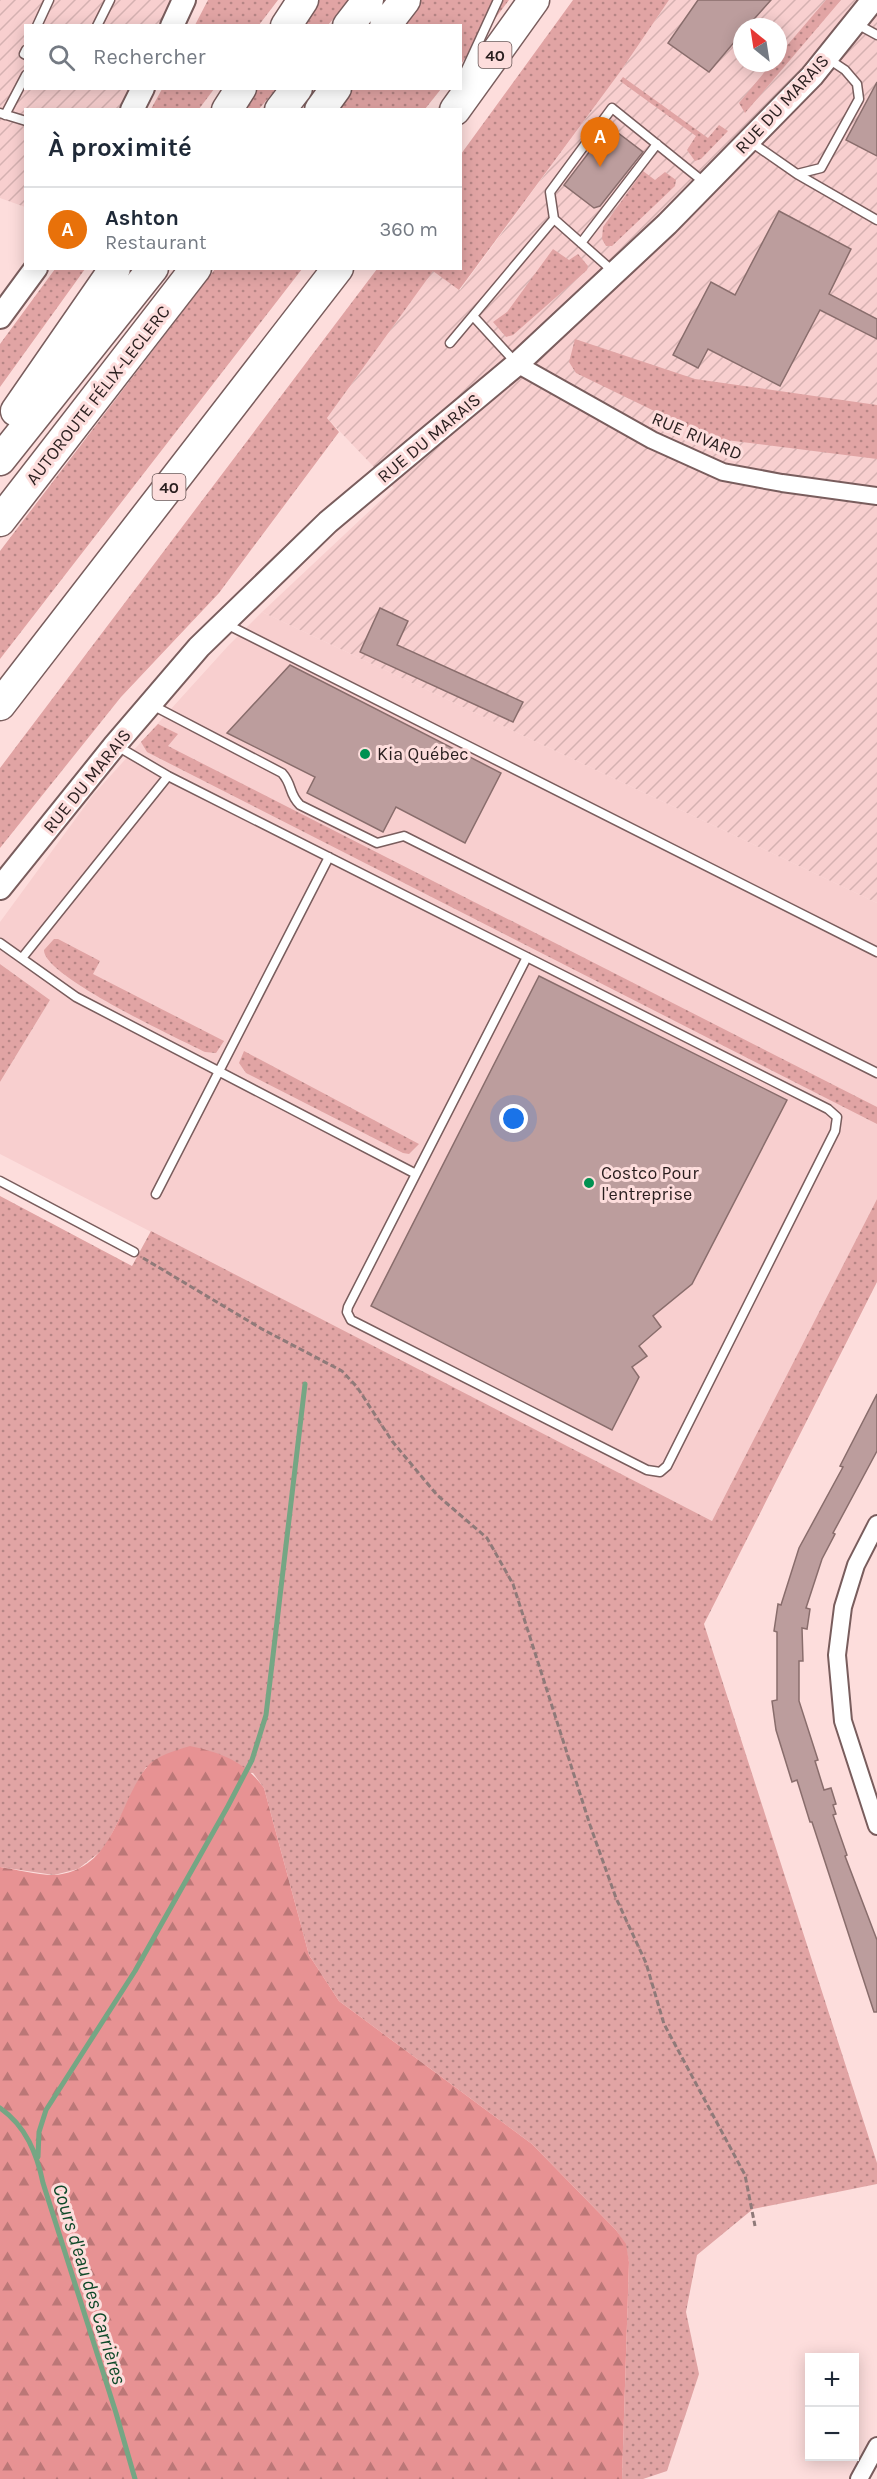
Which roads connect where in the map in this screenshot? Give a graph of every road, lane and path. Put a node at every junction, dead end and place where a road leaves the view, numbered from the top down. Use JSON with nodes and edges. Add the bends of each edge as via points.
{"nodes":[{"id":1,"x":49,"y":0,"type":"edge"},
{"id":2,"x":111,"y":0,"type":"edge"},
{"id":3,"x":184,"y":0,"type":"edge"},
{"id":4,"x":303,"y":0,"type":"edge"},
{"id":5,"x":368,"y":0,"type":"edge"},
{"id":6,"x":405,"y":0,"type":"edge"},
{"id":7,"x":498,"y":0,"type":"edge"},
{"id":8,"x":534,"y":0,"type":"edge"},
{"id":9,"x":873,"y":0,"type":"edge"},
{"id":10,"x":855,"y":23,"type":"junction"},
{"id":11,"x":38,"y":24,"type":"edge"},
{"id":12,"x":98,"y":24,"type":"edge"},
{"id":13,"x":173,"y":24,"type":"edge"},
{"id":14,"x":287,"y":24,"type":"edge"},
{"id":15,"x":350,"y":24,"type":"edge"},
{"id":16,"x":387,"y":24,"type":"edge"},
{"id":17,"x":877,"y":35,"type":"edge"},
{"id":18,"x":826,"y":58,"type":"junction"},
{"id":19,"x":24,"y":78,"type":"edge"},
{"id":20,"x":462,"y":78,"type":"edge"},
{"id":21,"x":141,"y":90,"type":"edge"},
{"id":22,"x":241,"y":90,"type":"edge"},
{"id":23,"x":295,"y":90,"type":"edge"},
{"id":24,"x":335,"y":90,"type":"edge"},
{"id":25,"x":457,"y":90,"type":"edge"},
{"id":26,"x":133,"y":108,"type":"edge"},
{"id":27,"x":228,"y":108,"type":"edge"},
{"id":28,"x":282,"y":108,"type":"edge"},
{"id":29,"x":321,"y":108,"type":"edge"},
{"id":30,"x":449,"y":108,"type":"edge"},
{"id":31,"x":456,"y":108,"type":"edge"},
{"id":32,"x":3,"y":114,"type":"edge"},
{"id":33,"x":24,"y":120,"type":"edge"},
{"id":34,"x":748,"y":141,"type":"junction"},
{"id":35,"x":657,"y":144,"type":"junction"},
{"id":36,"x":797,"y":174,"type":"junction"},
{"id":37,"x":706,"y":184,"type":"junction"},
{"id":38,"x":554,"y":219,"type":"junction"},
{"id":39,"x":877,"y":220,"type":"edge"},
{"id":40,"x":581,"y":243,"type":"junction"},
{"id":41,"x":35,"y":270,"type":"edge"},
{"id":42,"x":115,"y":270,"type":"edge"},
{"id":43,"x":151,"y":270,"type":"edge"},
{"id":44,"x":194,"y":270,"type":"edge"},
{"id":45,"x":336,"y":270,"type":"edge"},
{"id":46,"x":615,"y":273,"type":"junction"},
{"id":47,"x":473,"y":316,"type":"junction"},
{"id":48,"x":0,"y":317,"type":"edge"},
{"id":49,"x":450,"y":343,"type":"dead end"},
{"id":50,"x":517,"y":364,"type":"junction"},
{"id":51,"x":0,"y":433,"type":"edge"},
{"id":52,"x":0,"y":460,"type":"edge"},
{"id":53,"x":877,"y":496,"type":"edge"},
{"id":54,"x":0,"y":521,"type":"edge"},
{"id":55,"x":223,"y":623,"type":"junction"},
{"id":56,"x":150,"y":704,"type":"junction"},
{"id":57,"x":0,"y":705,"type":"edge"},
{"id":58,"x":115,"y":745,"type":"junction"},
{"id":59,"x":168,"y":776,"type":"junction"},
{"id":60,"x":329,"y":857,"type":"junction"},
{"id":61,"x":0,"y":888,"type":"edge"},
{"id":62,"x":0,"y":943,"type":"edge"},
{"id":63,"x":877,"y":952,"type":"edge"},
{"id":64,"x":527,"y":957,"type":"junction"},
{"id":65,"x":22,"y":958,"type":"junction"},
{"id":66,"x":219,"y":1071,"type":"junction"},
{"id":67,"x":877,"y":1073,"type":"edge"},
{"id":68,"x":416,"y":1174,"type":"junction"},
{"id":69,"x":0,"y":1181,"type":"edge"},
{"id":70,"x":156,"y":1194,"type":"dead end"},
{"id":71,"x":134,"y":1252,"type":"joint"},
{"id":72,"x":877,"y":1524,"type":"edge"},
{"id":73,"x":877,"y":1826,"type":"edge"},
{"id":74,"x":755,"y":2226,"type":"dead end"},
{"id":75,"x":877,"y":2446,"type":"edge"},
{"id":76,"x":859,"y":2479,"type":"edge"}],
"edges":[{"from":1,"to":11,"type":"lane"},
{"from":2,"to":12,"type":"lane"},
{"from":3,"to":13,"type":"street"},
{"from":4,"to":14,"type":"highway"},
{"from":5,"to":15,"type":"highway"},
{"from":6,"to":16,"type":"highway"},
{"from":7,"to":20,"type":"lane"},
{"from":8,"to":31,"type":"highway","number":"40"},
{"from":9,"to":10,"type":"street","name":"RUE DU MARAIS"},
{"from":10,"to":17,"type":"lane"},
{"from":10,"to":18,"type":"street","name":"RUE DU MARAIS"},
{"from":18,"to":34,"type":"street","name":"RUE DU MARAIS"},
{"from":18,"to":36,"type":"lane","via":[[845,70],[857,84],[859,99],[821,168]]},
{"from":19,"to":32,"type":"lane"},
{"from":21,"to":26,"type":"street"},
{"from":22,"to":27,"type":"highway"},
{"from":23,"to":28,"type":"highway"},
{"from":24,"to":29,"type":"highway"},
{"from":25,"to":30,"type":"lane"},
{"from":32,"to":33,"type":"lane"},
{"from":34,"to":36,"type":"lane"},
{"from":34,"to":37,"type":"street","name":"RUE DU MARAIS"},
{"from":35,"to":37,"type":"lane"},
{"from":35,"to":38,"type":"lane","via":[[612,108],[550,192]]},
{"from":35,"to":40,"type":"lane"},
{"from":36,"to":39,"type":"lane"},
{"from":37,"to":46,"type":"street","name":"RUE DU MARAIS"},
{"from":38,"to":40,"type":"lane"},
{"from":38,"to":47,"type":"lane"},
{"from":40,"to":46,"type":"lane"},
{"from":41,"to":48,"type":"street"},
{"from":42,"to":51,"type":"highway"},
{"from":43,"to":52,"type":"highway"},
{"from":44,"to":54,"type":"highway","name":"AUTOROUTE FÉLIX-LECLERC"},
{"from":45,"to":57,"type":"highway","number":"40"},
{"from":46,"to":50,"type":"street","name":"RUE DU MARAIS"},
{"from":47,"to":49,"type":"lane"},
{"from":47,"to":50,"type":"lane"},
{"from":50,"to":53,"type":"street","name":"RUE RIVARD","via":[[652,440],[723,472]]},
{"from":50,"to":55,"type":"street","name":"RUE DU MARAIS","via":[[328,522]]},
{"from":55,"to":56,"type":"street","name":"RUE DU MARAIS"},
{"from":55,"to":63,"type":"lane"},
{"from":56,"to":58,"type":"street","name":"RUE DU MARAIS"},
{"from":56,"to":67,"type":"lane","via":[[282,773],[289,780],[292,797],[300,805],[377,843],[404,836]]},
{"from":58,"to":59,"type":"lane"},
{"from":58,"to":61,"type":"street","name":"RUE DU MARAIS"},
{"from":59,"to":60,"type":"lane"},
{"from":59,"to":65,"type":"lane"},
{"from":60,"to":64,"type":"lane"},
{"from":60,"to":66,"type":"lane"},
{"from":62,"to":65,"type":"lane"},
{"from":64,"to":68,"type":"lane"},
{"from":64,"to":68,"type":"lane","via":[[837,1117],[835,1131],[664,1470],[647,1470],[351,1320],[348,1307]]},
{"from":65,"to":66,"type":"lane","via":[[76,997]]},
{"from":66,"to":68,"type":"lane"},
{"from":66,"to":70,"type":"lane"},
{"from":69,"to":71,"type":"lane"},
{"from":71,"to":74,"type":"path","via":[[262,1329],[342,1371],[437,1495],[487,1538],[513,1584],[590,1825],[616,1898],[646,1963],[664,2024],[745,2175]]},
{"from":72,"to":73,"type":"street","via":[[856,1565],[843,1607],[837,1655],[843,1720]]},
{"from":75,"to":76,"type":"street"}]}
